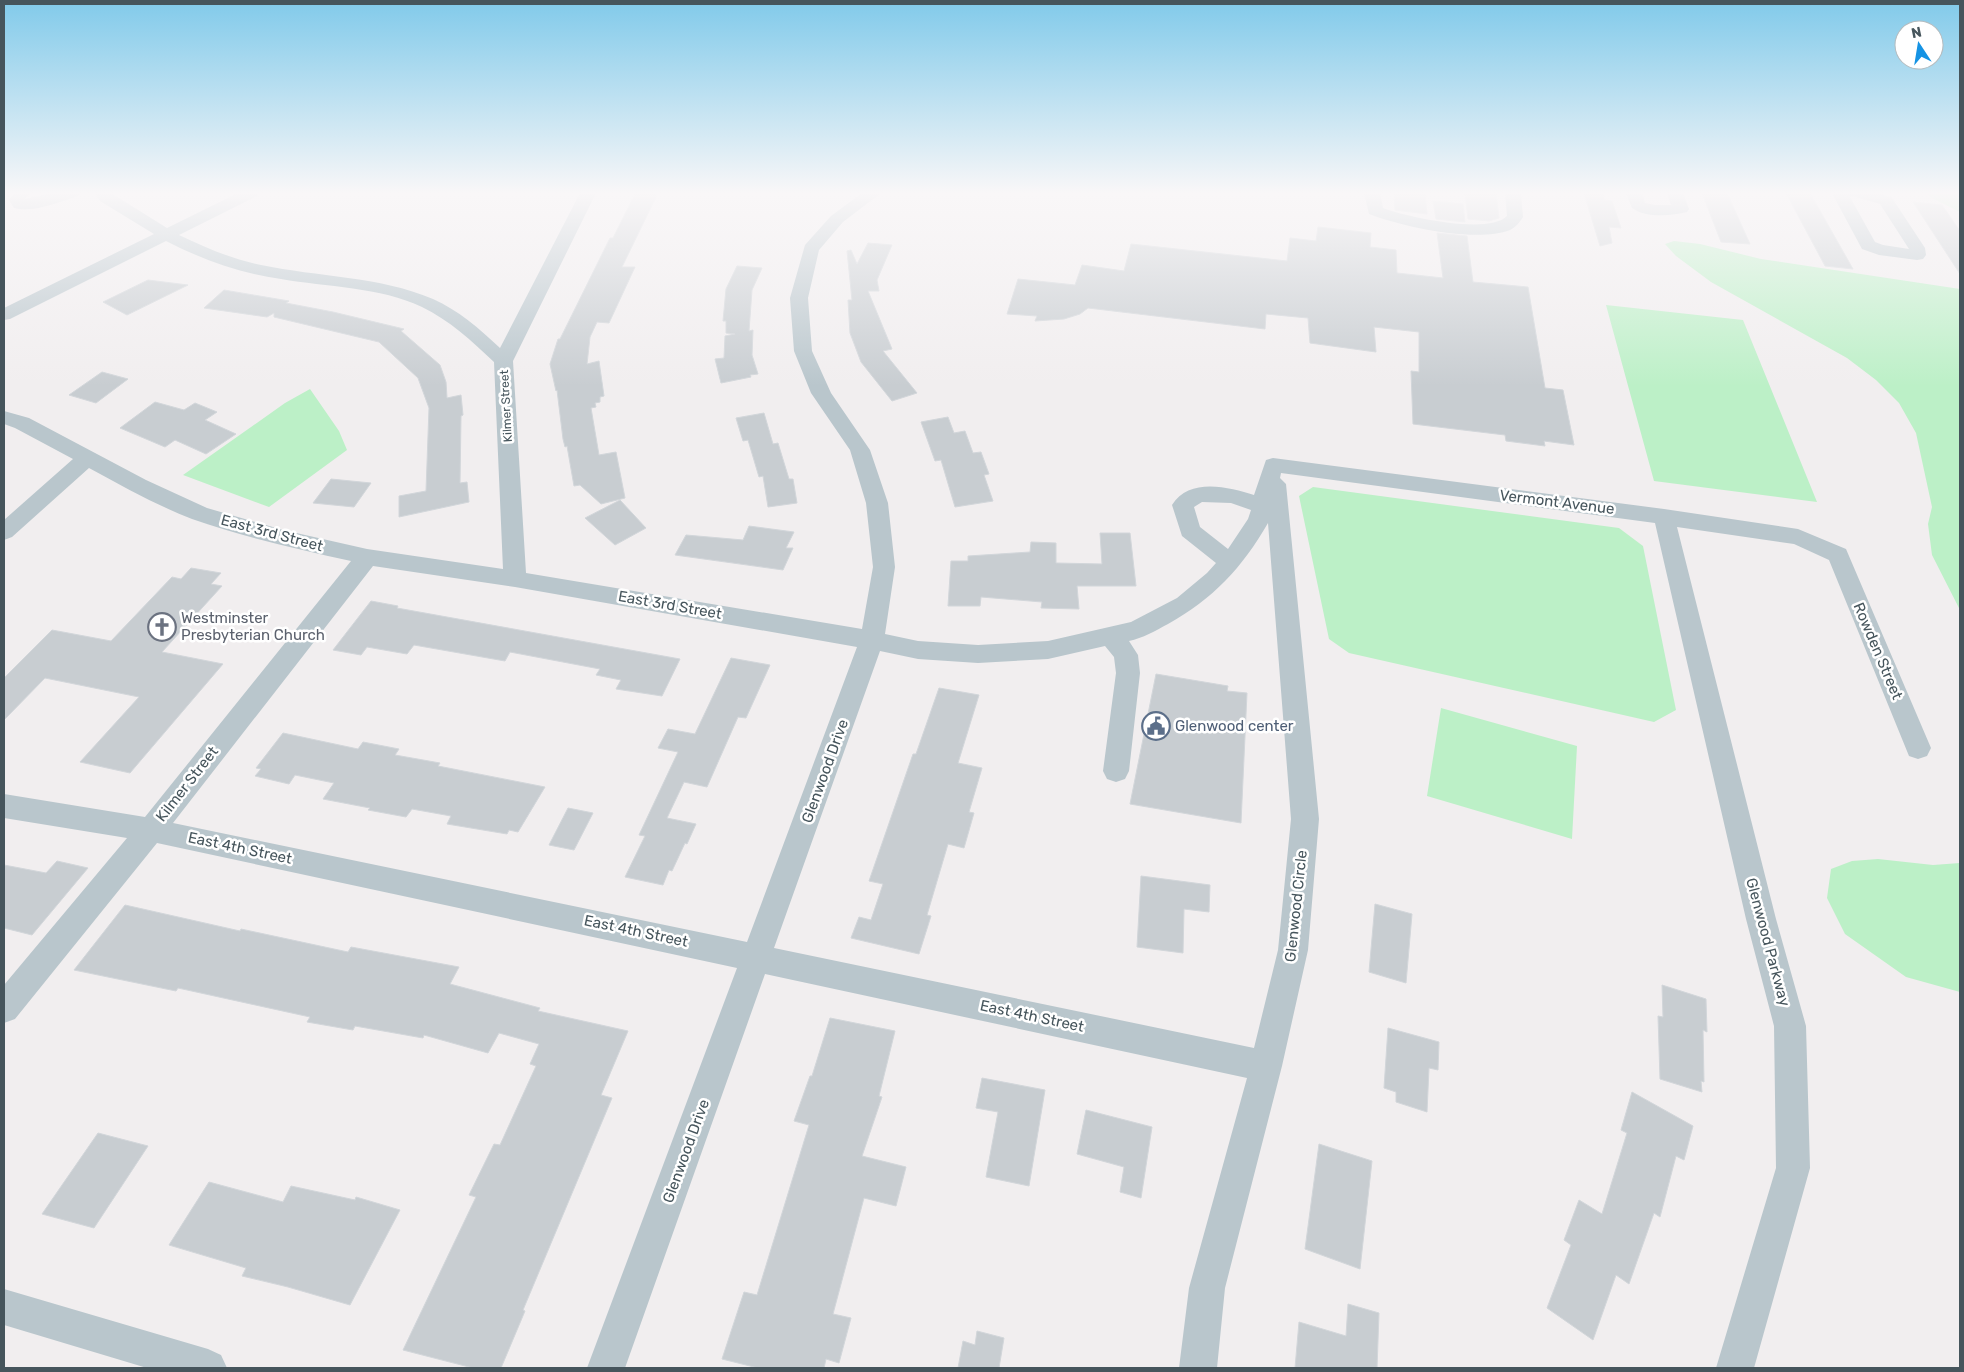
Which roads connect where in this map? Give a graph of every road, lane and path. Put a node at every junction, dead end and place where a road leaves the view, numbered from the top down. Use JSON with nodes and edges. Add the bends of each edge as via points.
{"nodes":[{"id":1,"x":124,"y":257,"type":"edge"},
{"id":2,"x":215,"y":257,"type":"edge"},
{"id":3,"x":556,"y":257,"type":"edge"},
{"id":4,"x":809,"y":257,"type":"edge"},
{"id":5,"x":4,"y":315,"type":"edge"},
{"id":6,"x":503,"y":361,"type":"junction"},
{"id":7,"x":4,"y":417,"type":"edge"},
{"id":8,"x":87,"y":458,"type":"junction"},
{"id":9,"x":1273,"y":465,"type":"junction"},
{"id":10,"x":1263,"y":506,"type":"junction"},
{"id":11,"x":1664,"y":516,"type":"junction"},
{"id":12,"x":4,"y":532,"type":"edge"},
{"id":13,"x":1838,"y":555,"type":"joint"},
{"id":14,"x":368,"y":557,"type":"junction"},
{"id":15,"x":1230,"y":562,"type":"junction"},
{"id":16,"x":515,"y":579,"type":"junction"},
{"id":17,"x":1112,"y":636,"type":"junction"},
{"id":18,"x":872,"y":640,"type":"junction"},
{"id":19,"x":1918,"y":748,"type":"dead end"},
{"id":20,"x":1116,"y":771,"type":"dead end"},
{"id":21,"x":4,"y":806,"type":"edge"},
{"id":22,"x":151,"y":830,"type":"junction"},
{"id":23,"x":757,"y":957,"type":"junction"},
{"id":24,"x":4,"y":1008,"type":"edge"},
{"id":25,"x":1266,"y":1066,"type":"junction"},
{"id":26,"x":4,"y":1307,"type":"edge"},
{"id":27,"x":208,"y":1368,"type":"edge"},
{"id":28,"x":606,"y":1368,"type":"edge"},
{"id":29,"x":1198,"y":1368,"type":"edge"},
{"id":30,"x":1736,"y":1368,"type":"edge"}],
"edges":[{"from":1,"to":5,"type":"street"},
{"from":2,"to":6,"type":"street","via":[[276,274],[342,281],[427,303],[478,336]]},
{"from":3,"to":6,"type":"street","name":"Kilmer Street"},
{"from":4,"to":18,"type":"street","name":"Glenwood Drive","via":[[799,298],[803,351],[821,393],[860,450],[877,503],[884,567]]},
{"from":6,"to":16,"type":"street","name":"Kilmer Street"},
{"from":7,"to":8,"type":"street","name":"East 3rd Street","via":[[22,423]]},
{"from":8,"to":12,"type":"street"},
{"from":8,"to":14,"type":"street","name":"East 3rd Street","via":[[199,513],[282,538]]},
{"from":9,"to":10,"type":"street","name":"East 3rd Street"},
{"from":9,"to":11,"type":"street","name":"Vermont Avenue"},
{"from":9,"to":25,"type":"street","name":"Glenwood Circle","via":[[1305,819],[1293,950]]},
{"from":10,"to":15,"type":"street","name":"East 3rd Street","via":[[1243,547]]},
{"from":10,"to":15,"type":"street","via":[[1233,496],[1197,494],[1183,505],[1190,531]]},
{"from":11,"to":13,"type":"street","name":"Vermont Avenue","via":[[1798,537]]},
{"from":11,"to":30,"type":"street","name":"Glenwood Parkway","via":[[1790,1026],[1793,1168]]},
{"from":13,"to":19,"type":"street","name":"Rowden Street"},
{"from":14,"to":16,"type":"street","name":"East 3rd Street"},
{"from":14,"to":22,"type":"street","name":"Kilmer Street"},
{"from":15,"to":17,"type":"street","name":"East 3rd Street","via":[[1185,604],[1137,630]]},
{"from":16,"to":18,"type":"street","name":"East 3rd Street"},
{"from":17,"to":18,"type":"street","name":"East 3rd Street","via":[[1048,650],[978,654],[918,650]]},
{"from":17,"to":20,"type":"street","via":[[1126,655],[1128,673]]},
{"from":18,"to":23,"type":"street","name":"Glenwood Drive"},
{"from":21,"to":22,"type":"street","name":"East 4th Street"},
{"from":22,"to":23,"type":"street","name":"East 4th Street"},
{"from":22,"to":24,"type":"street","name":"Kilmer Street"},
{"from":23,"to":25,"type":"street","name":"East 4th Street"},
{"from":23,"to":28,"type":"street","name":"Glenwood Drive"},
{"from":25,"to":29,"type":"street","name":"Glenwood Circle","via":[[1207,1288]]},
{"from":26,"to":27,"type":"street"}]}
